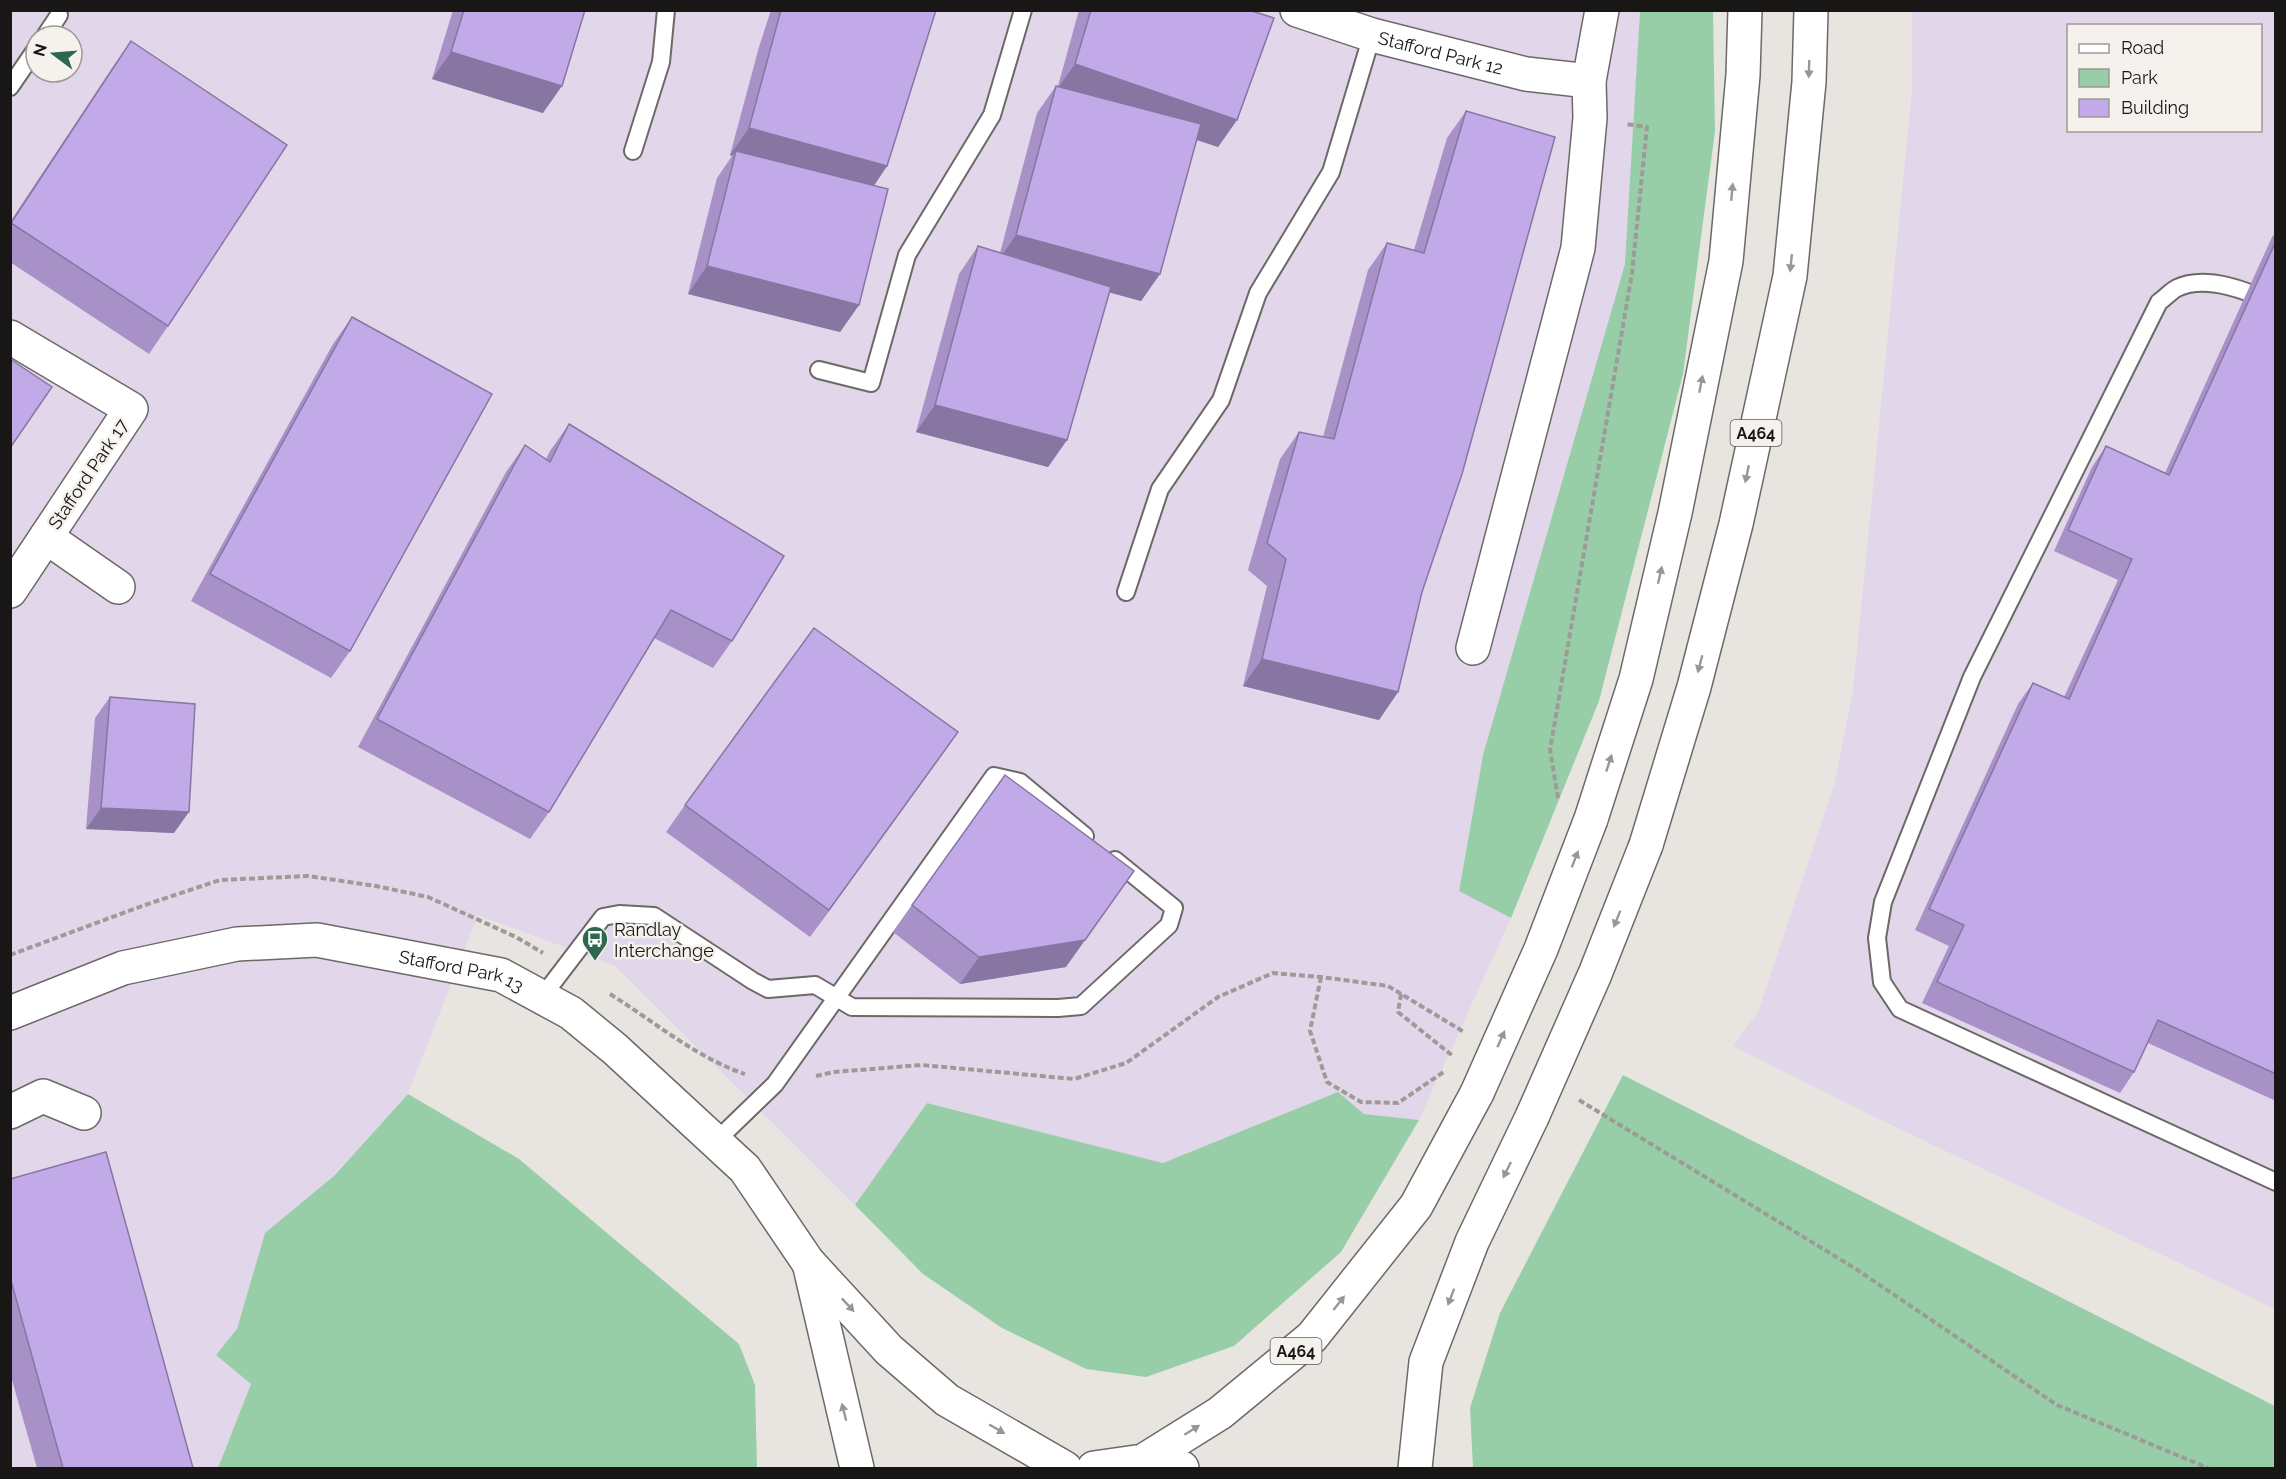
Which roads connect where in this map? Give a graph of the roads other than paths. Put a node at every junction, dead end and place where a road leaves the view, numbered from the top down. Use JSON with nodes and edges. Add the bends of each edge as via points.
{"nodes":[{"id":1,"x":666,"y":10,"type":"edge"},
{"id":2,"x":1023,"y":10,"type":"edge"},
{"id":3,"x":1297,"y":10,"type":"edge"},
{"id":4,"x":1602,"y":10,"type":"edge"},
{"id":5,"x":1745,"y":10,"type":"edge"},
{"id":6,"x":1811,"y":10,"type":"edge"},
{"id":7,"x":59,"y":15,"type":"dead end"},
{"id":8,"x":53,"y":24,"type":"edge"},
{"id":9,"x":1372,"y":35,"type":"junction"},
{"id":10,"x":24,"y":67,"type":"edge"},
{"id":11,"x":1589,"y":81,"type":"junction"},
{"id":12,"x":10,"y":87,"type":"edge"},
{"id":13,"x":633,"y":151,"type":"dead end"},
{"id":14,"x":2276,"y":304,"type":"edge"},
{"id":15,"x":10,"y":337,"type":"edge"},
{"id":16,"x":819,"y":370,"type":"dead end"},
{"id":17,"x":46,"y":537,"type":"junction"},
{"id":18,"x":118,"y":587,"type":"dead end"},
{"id":19,"x":10,"y":591,"type":"edge"},
{"id":20,"x":1126,"y":592,"type":"dead end"},
{"id":21,"x":1473,"y":648,"type":"dead end"},
{"id":22,"x":542,"y":997,"type":"junction"},
{"id":23,"x":834,"y":998,"type":"junction"},
{"id":24,"x":10,"y":1013,"type":"edge"},
{"id":25,"x":10,"y":1112,"type":"edge"},
{"id":26,"x":84,"y":1113,"type":"dead end"},
{"id":27,"x":715,"y":1142,"type":"junction"},
{"id":28,"x":2276,"y":1182,"type":"edge"},
{"id":29,"x":808,"y":1262,"type":"junction"},
{"id":30,"x":1143,"y":1461,"type":"junction"},
{"id":31,"x":857,"y":1468,"type":"edge"},
{"id":32,"x":1065,"y":1468,"type":"edge"},
{"id":33,"x":1094,"y":1468,"type":"edge"},
{"id":34,"x":1182,"y":1468,"type":"edge"},
{"id":35,"x":1414,"y":1468,"type":"edge"}],
"edges":[{"from":1,"to":13,"type":"lane","via":[[661,62]]},
{"from":2,"to":16,"type":"lane","via":[[992,115],[908,255],[871,383]]},
{"from":3,"to":9,"type":"main road","name":"Stafford Park 12"},
{"from":4,"to":11,"type":"main road"},
{"from":30,"to":5,"type":"main road","number":"A464","one_way":true,"bridge":true,"via":[[1220,1413],[1312,1337],[1416,1206],[1477,1093],[1541,949],[1591,819],[1641,657],[1675,513],[1726,261]]},
{"from":6,"to":35,"type":"main road","number":"A464","one_way":true,"bridge":true,"via":[[1809,82],[1790,276],[1736,524],[1694,687],[1646,845],[1595,974],[1472,1242],[1426,1362]]},
{"from":7,"to":8,"type":"lane"},
{"from":9,"to":11,"type":"main road","name":"Stafford Park 12","via":[[1526,75]]},
{"from":9,"to":20,"type":"lane","via":[[1331,172],[1258,293],[1221,400],[1160,489]]},
{"from":10,"to":12,"type":"lane"},
{"from":11,"to":21,"type":"main road","via":[[1590,118],[1578,248]]},
{"from":14,"to":28,"type":"lane","via":[[2247,290],[2197,281],[2176,288],[2159,303],[1972,677],[1883,902],[1877,938],[1882,982],[1900,1009]]},
{"from":15,"to":17,"type":"main road","name":"Stafford Park 17","via":[[131,409]]},
{"from":17,"to":18,"type":"main road","name":"Stafford Park 17"},
{"from":17,"to":19,"type":"main road","name":"Stafford Park 17"},
{"from":22,"to":23,"type":"lane","via":[[603,917],[619,914],[654,916],[768,989],[815,985]]},
{"from":22,"to":24,"type":"main road","name":"Stafford Park 13","via":[[501,975],[317,940],[237,944],[123,968]]},
{"from":22,"to":27,"type":"main road","name":"Stafford Park 13","via":[[571,1013]]},
{"from":23,"to":23,"type":"lane","via":[[852,1007],[1081,1006],[1169,925],[1174,908],[1020,783],[994,776]]},
{"from":23,"to":27,"type":"lane","via":[[775,1084]]},
{"from":25,"to":26,"type":"main road","via":[[43,1096]]},
{"from":27,"to":29,"type":"main road","name":"Stafford Park 13","via":[[745,1169]]},
{"from":31,"to":29,"type":"main road","one_way":true},
{"from":29,"to":32,"type":"main road","one_way":true,"via":[[889,1350],[947,1400]]},
{"from":30,"to":33,"type":"main road"},
{"from":30,"to":34,"type":"main road"}]}
